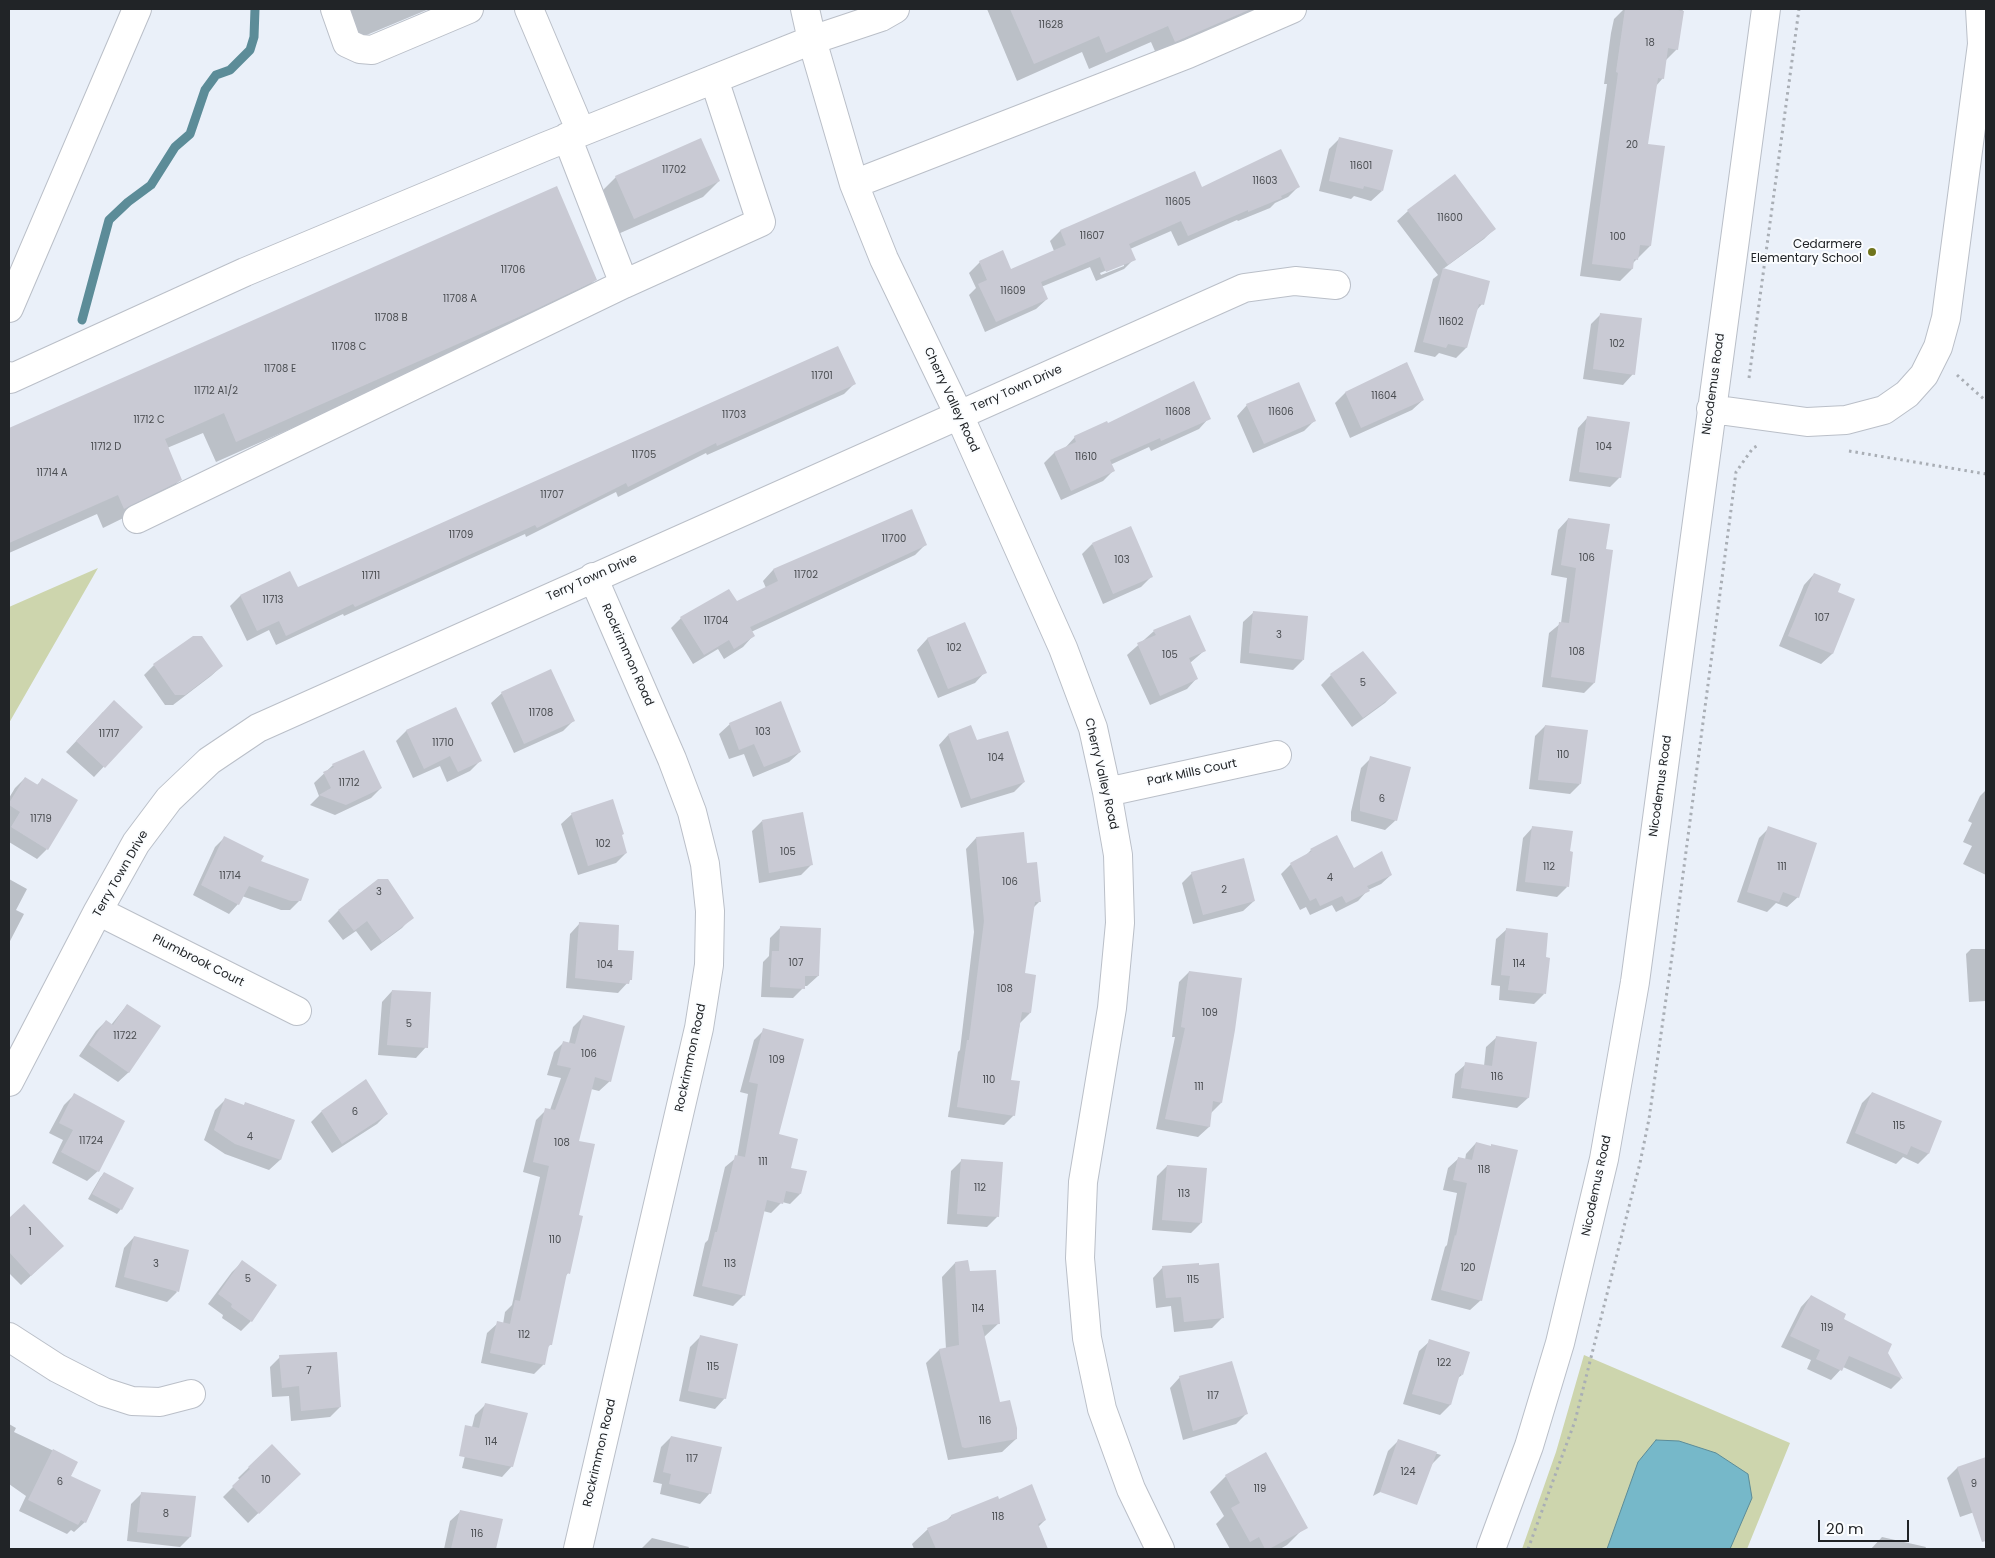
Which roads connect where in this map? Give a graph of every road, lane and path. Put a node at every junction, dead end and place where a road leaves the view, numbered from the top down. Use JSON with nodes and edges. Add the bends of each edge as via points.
{"nodes":[{"id":1,"x":137,"y":9,"type":"edge"},
{"id":2,"x":335,"y":9,"type":"edge"},
{"id":3,"x":469,"y":9,"type":"edge"},
{"id":4,"x":529,"y":9,"type":"edge"},
{"id":5,"x":805,"y":9,"type":"edge"},
{"id":6,"x":895,"y":9,"type":"edge"},
{"id":7,"x":1292,"y":9,"type":"edge"},
{"id":8,"x":1766,"y":9,"type":"edge"},
{"id":9,"x":1799,"y":9,"type":"edge"},
{"id":10,"x":1980,"y":9,"type":"edge"},
{"id":11,"x":812,"y":40,"type":"junction"},
{"id":12,"x":714,"y":79,"type":"junction"},
{"id":13,"x":574,"y":135,"type":"junction"},
{"id":14,"x":854,"y":184,"type":"junction"},
{"id":15,"x":624,"y":284,"type":"junction"},
{"id":16,"x":1336,"y":285,"type":"dead end"},
{"id":17,"x":9,"y":308,"type":"edge"},
{"id":18,"x":1951,"y":368,"type":"dead end"},
{"id":19,"x":9,"y":376,"type":"edge"},
{"id":20,"x":1749,"y":378,"type":"dead end"},
{"id":21,"x":1986,"y":401,"type":"edge"},
{"id":22,"x":1711,"y":410,"type":"junction"},
{"id":23,"x":959,"y":415,"type":"junction"},
{"id":24,"x":1760,"y":445,"type":"dead end"},
{"id":25,"x":1849,"y":451,"type":"dead end"},
{"id":26,"x":1986,"y":474,"type":"edge"},
{"id":27,"x":137,"y":519,"type":"dead end"},
{"id":28,"x":593,"y":578,"type":"junction"},
{"id":29,"x":1277,"y":755,"type":"dead end"},
{"id":30,"x":1107,"y":792,"type":"junction"},
{"id":31,"x":98,"y":911,"type":"junction"},
{"id":32,"x":297,"y":1011,"type":"dead end"},
{"id":33,"x":9,"y":1082,"type":"edge"},
{"id":34,"x":9,"y":1337,"type":"edge"},
{"id":35,"x":191,"y":1394,"type":"dead end"},
{"id":36,"x":578,"y":1549,"type":"edge"},
{"id":37,"x":1160,"y":1549,"type":"edge"},
{"id":38,"x":1491,"y":1549,"type":"edge"},
{"id":39,"x":1528,"y":1549,"type":"edge"}],
"edges":[{"from":1,"to":17,"type":"street"},
{"from":2,"to":3,"type":"street","via":[[347,43],[372,50]]},
{"from":4,"to":13,"type":"street"},
{"from":5,"to":11,"type":"street","name":"Cherry Valley Road"},
{"from":6,"to":11,"type":"street","via":[[881,17]]},
{"from":7,"to":14,"type":"street","via":[[1188,54]]},
{"from":8,"to":22,"type":"street","name":"Nicodemus Road"},
{"from":9,"to":20,"type":"path"},
{"from":10,"to":22,"type":"street","via":[[1982,44],[1946,318],[1938,347],[1924,375],[1907,394],[1884,410],[1846,420],[1807,422]]},
{"from":11,"to":12,"type":"street"},
{"from":11,"to":14,"type":"street","name":"Cherry Valley Road"},
{"from":12,"to":13,"type":"street"},
{"from":12,"to":15,"type":"street","via":[[761,222]]},
{"from":13,"to":15,"type":"street"},
{"from":13,"to":19,"type":"street","via":[[245,272],[10,379]]},
{"from":14,"to":23,"type":"street","name":"Cherry Valley Road","via":[[884,259]]},
{"from":15,"to":27,"type":"street"},
{"from":16,"to":23,"type":"street","name":"Terry Town Drive","via":[[1295,281],[1244,288]]},
{"from":18,"to":21,"type":"path"},
{"from":22,"to":38,"type":"street","name":"Nicodemus Road","via":[[1635,982],[1604,1159],[1560,1343],[1529,1446]]},
{"from":23,"to":28,"type":"street","name":"Terry Town Drive"},
{"from":23,"to":30,"type":"street","name":"Cherry Valley Road","via":[[1063,648],[1093,728]]},
{"from":24,"to":39,"type":"path","via":[[1753,448],[1736,472],[1676,926],[1640,1163],[1575,1421]]},
{"from":25,"to":26,"type":"path"},
{"from":28,"to":31,"type":"street","name":"Terry Town Drive","via":[[258,728],[209,761],[169,798],[142,836]]},
{"from":28,"to":36,"type":"street","name":"Rockrimmon Road","via":[[692,812],[705,864],[710,911],[709,965],[699,1028]]},
{"from":29,"to":30,"type":"street","name":"Park Mills Court"},
{"from":30,"to":37,"type":"street","name":"Cherry Valley Road","via":[[1118,855],[1120,923],[1112,1008],[1083,1182],[1080,1258],[1087,1338],[1102,1409],[1131,1489]]},
{"from":31,"to":32,"type":"street","name":"Plumbrook Court"},
{"from":31,"to":33,"type":"street","name":"Terry Town Drive"},
{"from":34,"to":35,"type":"street","via":[[57,1368],[104,1392],[132,1401],[160,1402]]}]}
